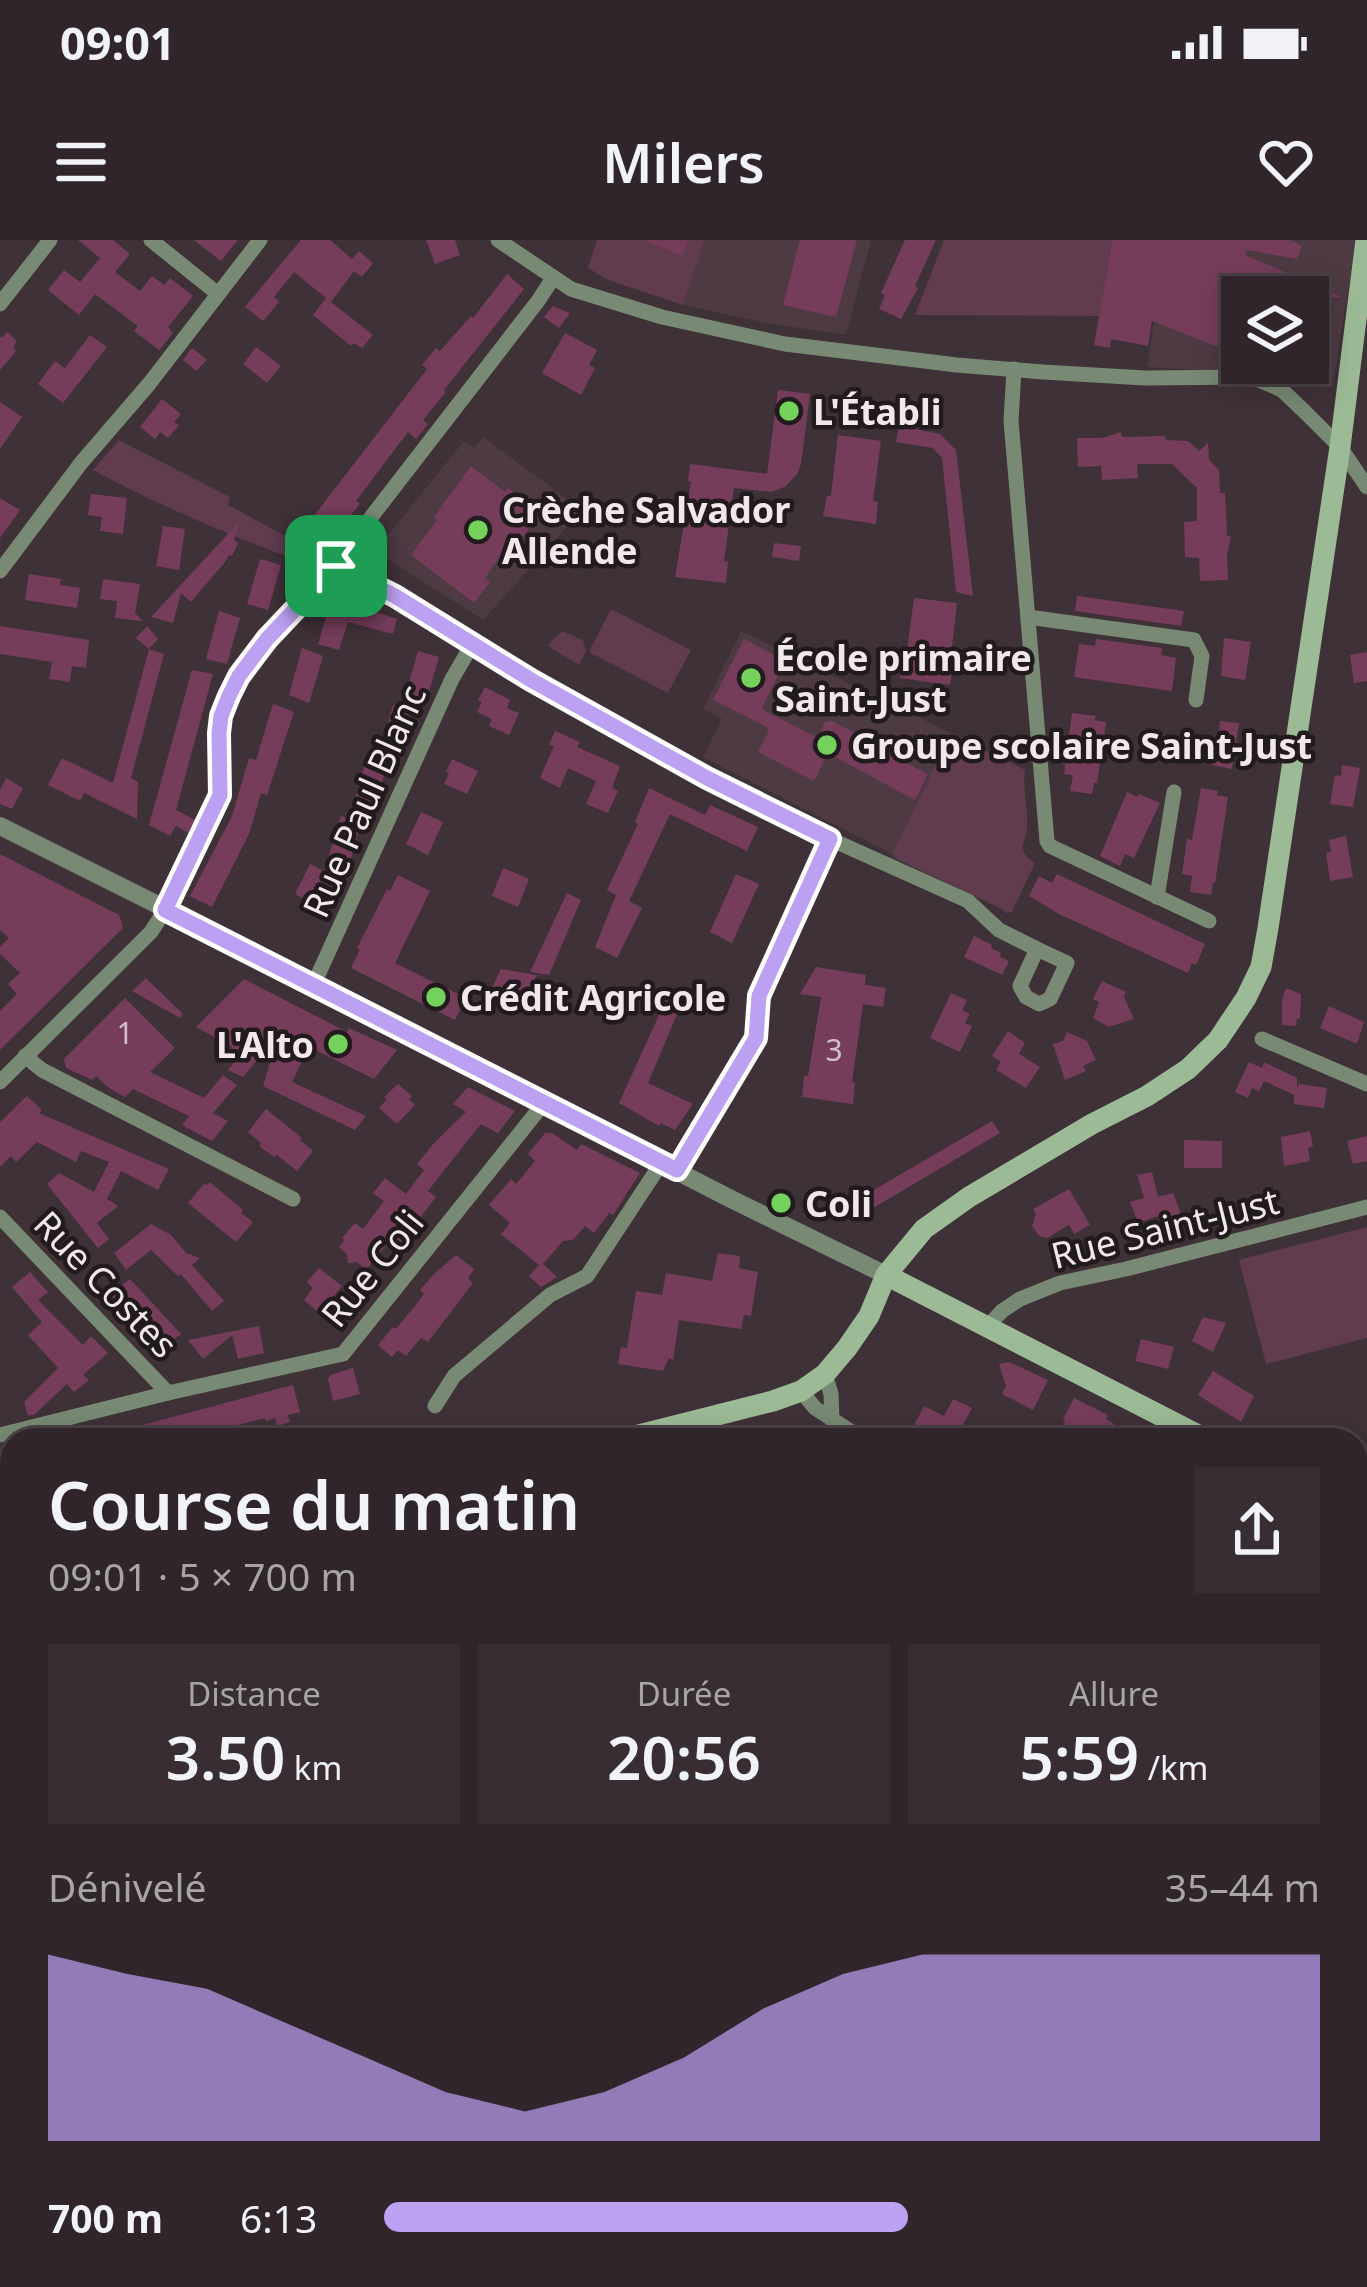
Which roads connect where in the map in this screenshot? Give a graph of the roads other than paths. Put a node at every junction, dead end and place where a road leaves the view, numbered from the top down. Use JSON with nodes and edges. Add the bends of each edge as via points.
{"nodes":[{"id":1,"x":50,"y":240,"type":"edge"},
{"id":2,"x":151,"y":240,"type":"edge"},
{"id":3,"x":260,"y":240,"type":"edge"},
{"id":4,"x":498,"y":240,"type":"edge"},
{"id":5,"x":1366,"y":240,"type":"edge"},
{"id":6,"x":553,"y":278,"type":"junction"},
{"id":7,"x":218,"y":294,"type":"junction"},
{"id":8,"x":0,"y":304,"type":"edge"},
{"id":9,"x":1362,"y":318,"type":"edge"},
{"id":10,"x":1014,"y":369,"type":"junction"},
{"id":11,"x":1340,"y":447,"type":"junction"},
{"id":12,"x":1367,"y":487,"type":"edge"},
{"id":13,"x":336,"y":566,"type":"junction"},
{"id":14,"x":0,"y":571,"type":"edge"},
{"id":15,"x":1028,"y":617,"type":"junction"},
{"id":16,"x":473,"y":643,"type":"junction"},
{"id":17,"x":1196,"y":700,"type":"dead end"},
{"id":18,"x":1174,"y":792,"type":"dead end"},
{"id":19,"x":0,"y":826,"type":"edge"},
{"id":20,"x":830,"y":839,"type":"junction"},
{"id":21,"x":1157,"y":897,"type":"junction"},
{"id":22,"x":165,"y":910,"type":"junction"},
{"id":23,"x":1209,"y":921,"type":"dead end"},
{"id":24,"x":1037,"y":949,"type":"dead end"},
{"id":25,"x":313,"y":986,"type":"junction"},
{"id":26,"x":1262,"y":1039,"type":"dead end"},
{"id":27,"x":25,"y":1057,"type":"junction"},
{"id":28,"x":0,"y":1082,"type":"edge"},
{"id":29,"x":1367,"y":1084,"type":"edge"},
{"id":30,"x":544,"y":1103,"type":"junction"},
{"id":31,"x":669,"y":1166,"type":"junction"},
{"id":32,"x":293,"y":1199,"type":"dead end"},
{"id":33,"x":1367,"y":1207,"type":"edge"},
{"id":34,"x":0,"y":1217,"type":"edge"},
{"id":35,"x":886,"y":1274,"type":"junction"},
{"id":36,"x":988,"y":1326,"type":"junction"},
{"id":37,"x":825,"y":1374,"type":"junction"},
{"id":38,"x":802,"y":1391,"type":"junction"},
{"id":39,"x":168,"y":1393,"type":"junction"},
{"id":40,"x":435,"y":1406,"type":"dead end"},
{"id":41,"x":832,"y":1420,"type":"junction"},
{"id":42,"x":31,"y":1428,"type":"edge"},
{"id":43,"x":670,"y":1428,"type":"edge"},
{"id":44,"x":845,"y":1428,"type":"edge"},
{"id":45,"x":1185,"y":1428,"type":"edge"}],
"edges":[{"from":1,"to":8,"type":"street"},
{"from":2,"to":7,"type":"street"},
{"from":3,"to":7,"type":"street"},
{"from":4,"to":6,"type":"street"},
{"from":5,"to":9,"type":"main road"},
{"from":6,"to":10,"type":"street","via":[[662,317],[785,344]]},
{"from":6,"to":13,"type":"street"},
{"from":7,"to":14,"type":"street"},
{"from":9,"to":11,"type":"main road"},
{"from":10,"to":11,"type":"street","via":[[1252,377],[1282,390]]},
{"from":10,"to":15,"type":"street"},
{"from":11,"to":12,"type":"street"},
{"from":11,"to":35,"type":"main road","via":[[1268,928],[1246,998],[1188,1069],[970,1197],[924,1229]]},
{"from":13,"to":16,"type":"street"},
{"from":13,"to":22,"type":"street","via":[[267,639],[229,696],[219,733],[220,795]]},
{"from":15,"to":17,"type":"street","via":[[1194,640],[1202,656]]},
{"from":15,"to":21,"type":"street","via":[[1047,841]]},
{"from":16,"to":20,"type":"street"},
{"from":16,"to":25,"type":"street","name":"Rue Paul Blanc"},
{"from":18,"to":21,"type":"street"},
{"from":19,"to":22,"type":"street"},
{"from":20,"to":24,"type":"street","via":[[968,902]]},
{"from":20,"to":31,"type":"street","via":[[759,996],[756,1038]]},
{"from":21,"to":23,"type":"street"},
{"from":22,"to":25,"type":"street"},
{"from":22,"to":27,"type":"street"},
{"from":25,"to":30,"type":"street"},
{"from":26,"to":29,"type":"street"},
{"from":27,"to":28,"type":"street"},
{"from":27,"to":32,"type":"street"},
{"from":30,"to":31,"type":"street"},
{"from":30,"to":39,"type":"street","name":"Rue Coli","via":[[343,1354]]},
{"from":31,"to":35,"type":"street"},
{"from":31,"to":40,"type":"street","via":[[587,1276],[550,1295],[454,1376]]},
{"from":33,"to":36,"type":"street","name":"Rue Saint-Just","via":[[1060,1283],[1020,1299]]},
{"from":34,"to":39,"type":"street","name":"Rue Costes"},
{"from":35,"to":36,"type":"main road"},
{"from":35,"to":37,"type":"main road","via":[[869,1316]]},
{"from":36,"to":45,"type":"main road"},
{"from":37,"to":38,"type":"main road"},
{"from":37,"to":41,"type":"street"},
{"from":38,"to":41,"type":"street"},
{"from":38,"to":43,"type":"main road"},
{"from":39,"to":42,"type":"street","name":"Rue Coli"},
{"from":41,"to":44,"type":"street"}]}
